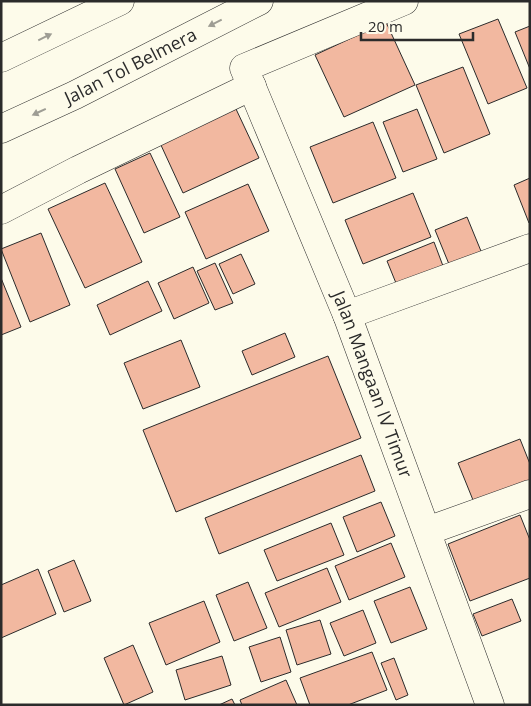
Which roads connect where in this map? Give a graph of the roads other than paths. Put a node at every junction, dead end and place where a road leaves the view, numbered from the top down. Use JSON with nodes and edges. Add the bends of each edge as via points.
{"nodes":[{"id":1,"x":120,"y":1,"type":"edge"},
{"id":2,"x":258,"y":1,"type":"edge"},
{"id":3,"x":404,"y":1,"type":"edge"},
{"id":4,"x":1,"y":58,"type":"edge"},
{"id":5,"x":248,"y":77,"type":"junction"},
{"id":6,"x":1,"y":129,"type":"edge"},
{"id":7,"x":1,"y":210,"type":"edge"},
{"id":8,"x":530,"y":248,"type":"edge"},
{"id":9,"x":347,"y":315,"type":"junction"},
{"id":10,"x":530,"y":494,"type":"edge"},
{"id":11,"x":427,"y":531,"type":"junction"},
{"id":12,"x":490,"y":705,"type":"edge"}],
"edges":[{"from":4,"to":1,"type":"main road","one_way":true},
{"from":2,"to":6,"type":"main road","name":"Jalan Tol Belmera","one_way":true,"via":[[75,95]]},
{"from":3,"to":5,"type":"main road"},
{"from":5,"to":7,"type":"main road"},
{"from":5,"to":9,"type":"main road","name":"Jalan Mangaan IV Timur"},
{"from":8,"to":9,"type":"main road"},
{"from":9,"to":11,"type":"main road","name":"Jalan Mangaan IV Timur"},
{"from":10,"to":11,"type":"main road"},
{"from":11,"to":12,"type":"main road","name":"Jalan Mangaan IV Timur"}]}
